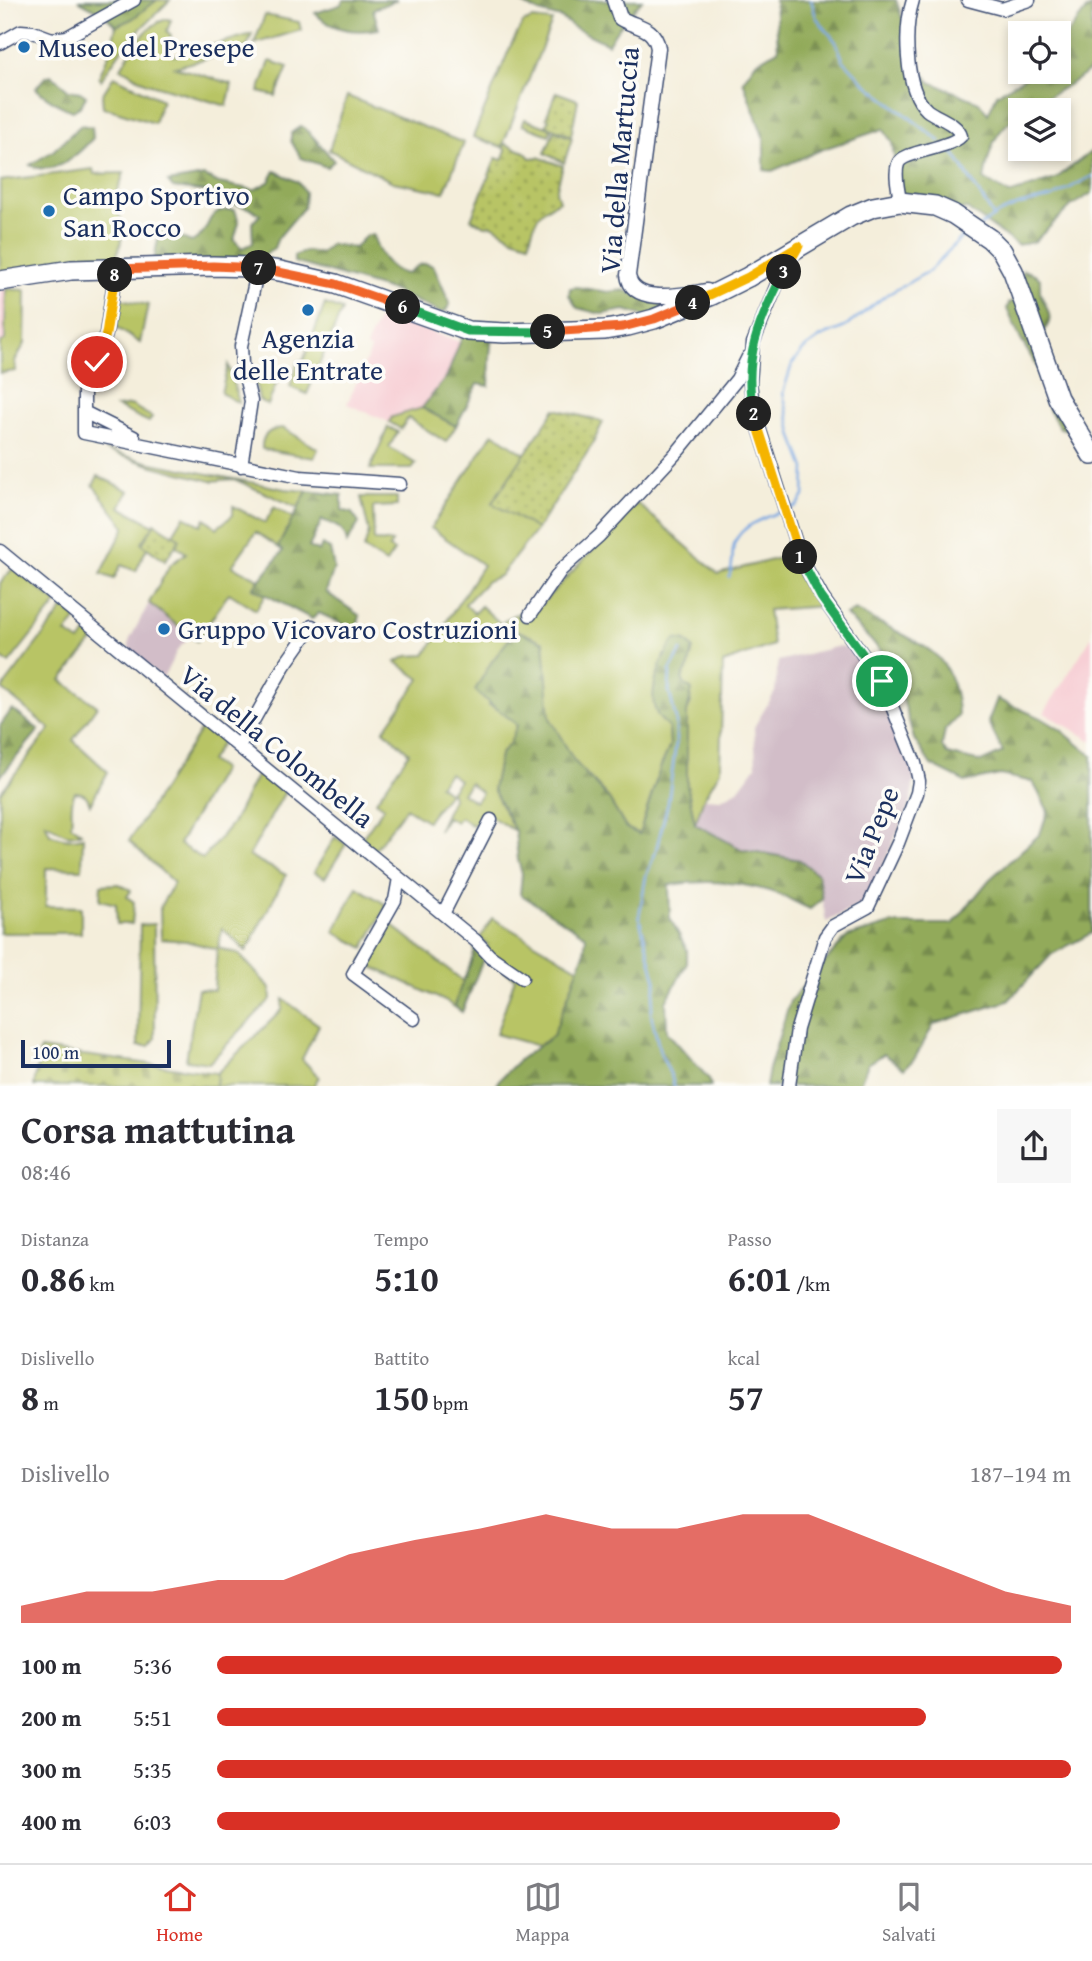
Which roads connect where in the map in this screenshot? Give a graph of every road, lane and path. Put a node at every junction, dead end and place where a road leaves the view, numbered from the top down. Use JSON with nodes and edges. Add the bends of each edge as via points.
{"nodes":[{"id":1,"x":134,"y":0,"type":"edge"},
{"id":2,"x":614,"y":0,"type":"edge"},
{"id":3,"x":913,"y":0,"type":"edge"},
{"id":4,"x":968,"y":0,"type":"edge"},
{"id":5,"x":1029,"y":0,"type":"edge"},
{"id":6,"x":0,"y":44,"type":"edge"},
{"id":7,"x":900,"y":202,"type":"junction"},
{"id":8,"x":799,"y":246,"type":"junction"},
{"id":9,"x":258,"y":268,"type":"junction"},
{"id":10,"x":116,"y":269,"type":"junction"},
{"id":11,"x":0,"y":281,"type":"edge"},
{"id":12,"x":731,"y":286,"type":"junction"},
{"id":13,"x":752,"y":343,"type":"junction"},
{"id":14,"x":84,"y":412,"type":"junction"},
{"id":15,"x":149,"y":445,"type":"junction"},
{"id":16,"x":1092,"y":455,"type":"edge"},
{"id":17,"x":241,"y":466,"type":"junction"},
{"id":18,"x":400,"y":484,"type":"dead end"},
{"id":19,"x":0,"y":551,"type":"edge"},
{"id":20,"x":530,"y":615,"type":"dead end"},
{"id":21,"x":312,"y":626,"type":"dead end"},
{"id":22,"x":239,"y":746,"type":"junction"},
{"id":23,"x":491,"y":820,"type":"dead end"},
{"id":24,"x":399,"y":878,"type":"junction"},
{"id":25,"x":443,"y":914,"type":"junction"},
{"id":26,"x":522,"y":978,"type":"dead end"},
{"id":27,"x":414,"y":1019,"type":"dead end"},
{"id":28,"x":789,"y":1086,"type":"edge"}],
"edges":[{"from":1,"to":6,"type":"street","via":[[67,37],[52,39],[21,31]]},
{"from":2,"to":12,"type":"street","name":"Via della Martuccia","via":[[620,18],[649,31],[658,48],[630,283],[639,292],[663,296]]},
{"from":3,"to":7,"type":"street","via":[[907,46],[915,91],[928,110],[960,131],[960,138],[899,161]]},
{"from":4,"to":5,"type":"street","via":[[1002,9]]},
{"from":7,"to":8,"type":"main road","via":[[854,214]]},
{"from":7,"to":16,"type":"main road","via":[[944,209],[997,245],[1013,271],[1058,398]]},
{"from":8,"to":12,"type":"main road"},
{"from":8,"to":13,"type":"street","name":"Via Pepe"},
{"from":9,"to":10,"type":"main road"},
{"from":9,"to":12,"type":"main road","via":[[336,284],[451,326],[481,332],[623,327],[654,319]]},
{"from":9,"to":17,"type":"street","via":[[241,346],[251,401]]},
{"from":10,"to":11,"type":"main road","via":[[66,270]]},
{"from":10,"to":14,"type":"street","via":[[106,334],[84,390]]},
{"from":13,"to":20,"type":"street","via":[[739,376],[697,428],[634,500],[561,570]]},
{"from":13,"to":28,"type":"street","name":"Via Pepe","via":[[752,405],[801,559],[816,588],[882,681],[919,781],[898,844],[868,907],[833,926],[825,937],[798,1023]]},
{"from":14,"to":15,"type":"street"},
{"from":14,"to":15,"type":"street","via":[[84,433]]},
{"from":15,"to":17,"type":"street"},
{"from":17,"to":18,"type":"street","via":[[309,478]]},
{"from":19,"to":22,"type":"street","name":"Via della Colombella"},
{"from":21,"to":22,"type":"street"},
{"from":22,"to":24,"type":"street","name":"Via della Colombella"},
{"from":23,"to":25,"type":"street"},
{"from":24,"to":25,"type":"street","name":"Via della Colombella"},
{"from":24,"to":27,"type":"street","via":[[395,900],[353,974]]},
{"from":25,"to":26,"type":"street","name":"Via della Colombella"}]}
